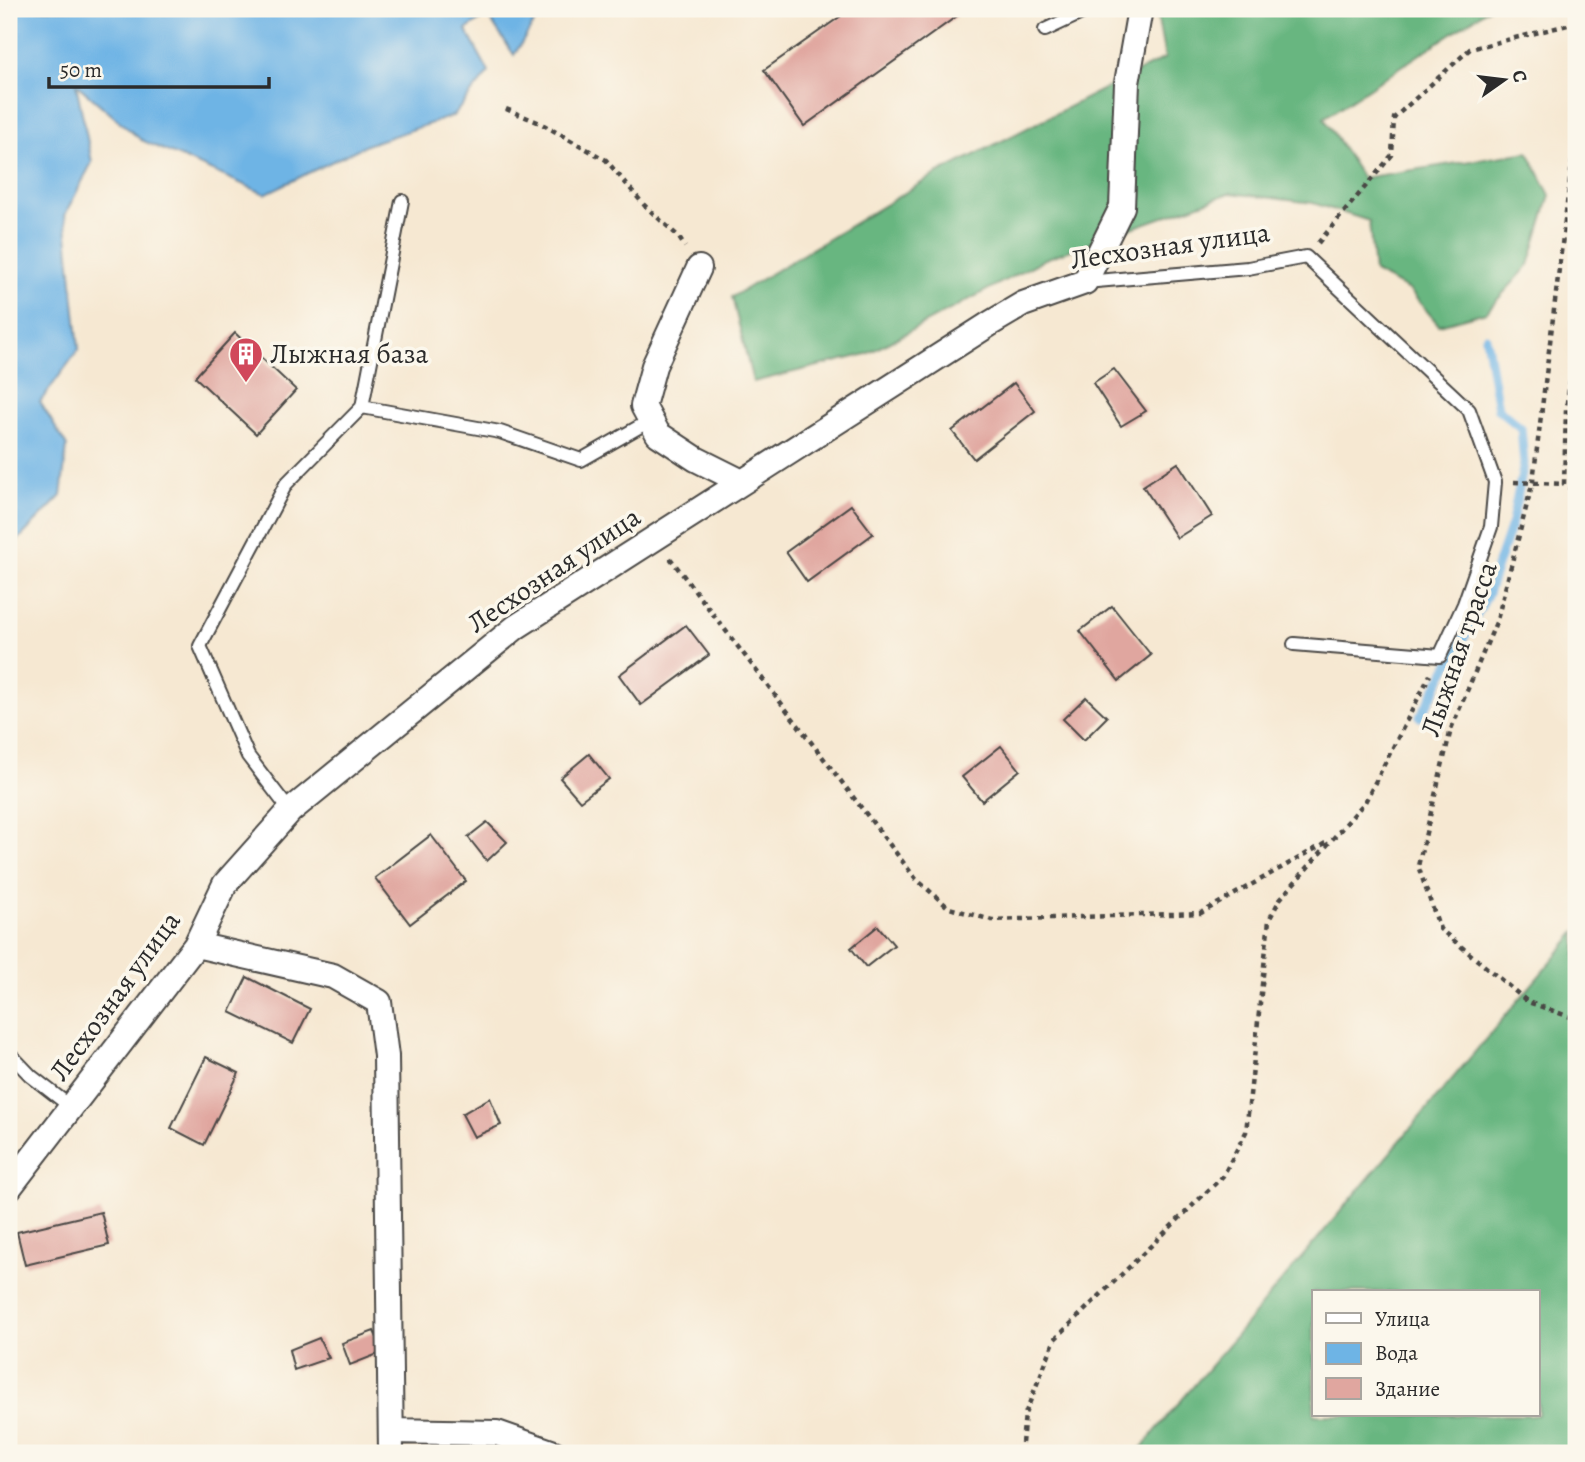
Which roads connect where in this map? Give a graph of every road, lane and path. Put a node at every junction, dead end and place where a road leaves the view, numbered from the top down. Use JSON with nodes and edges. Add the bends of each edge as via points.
{"nodes":[{"id":1,"x":1090,"y":9,"type":"edge"},
{"id":2,"x":1140,"y":9,"type":"edge"},
{"id":3,"x":1576,"y":23,"type":"edge"},
{"id":4,"x":1045,"y":30,"type":"dead end"},
{"id":5,"x":506,"y":109,"type":"dead end"},
{"id":6,"x":1576,"y":130,"type":"edge"},
{"id":7,"x":402,"y":201,"type":"dead end"},
{"id":8,"x":1306,"y":257,"type":"junction"},
{"id":9,"x":699,"y":268,"type":"joint"},
{"id":10,"x":1085,"y":282,"type":"junction"},
{"id":11,"x":1576,"y":340,"type":"edge"},
{"id":12,"x":362,"y":407,"type":"junction"},
{"id":13,"x":651,"y":421,"type":"junction"},
{"id":14,"x":1534,"y":481,"type":"junction"},
{"id":15,"x":742,"y":482,"type":"junction"},
{"id":16,"x":1495,"y":482,"type":"junction"},
{"id":17,"x":1564,"y":484,"type":"junction"},
{"id":18,"x":1576,"y":493,"type":"edge"},
{"id":19,"x":655,"y":537,"type":"junction"},
{"id":20,"x":1294,"y":644,"type":"dead end"},
{"id":21,"x":1440,"y":656,"type":"junction"},
{"id":22,"x":290,"y":811,"type":"junction"},
{"id":23,"x":1332,"y":840,"type":"junction"},
{"id":24,"x":196,"y":945,"type":"junction"},
{"id":25,"x":1576,"y":1019,"type":"edge"},
{"id":26,"x":9,"y":1052,"type":"edge"},
{"id":27,"x":71,"y":1107,"type":"junction"},
{"id":28,"x":9,"y":1188,"type":"edge"},
{"id":29,"x":391,"y":1442,"type":"edge"},
{"id":30,"x":554,"y":1453,"type":"edge"},
{"id":31,"x":1021,"y":1453,"type":"edge"}],
"edges":[{"from":1,"to":4,"type":"lane"},
{"from":2,"to":10,"type":"street","via":[[1127,83],[1122,207]]},
{"from":3,"to":8,"type":"path","via":[[1470,49],[1394,118],[1392,155]]},
{"from":5,"to":9,"type":"path","via":[[606,160],[678,236]]},
{"from":6,"to":14,"type":"path","name":"Лыжная трасса"},
{"from":7,"to":12,"type":"lane"},
{"from":8,"to":10,"type":"lane","name":"Лесхозная улица","via":[[1248,268]]},
{"from":8,"to":16,"type":"lane","via":[[1469,410]]},
{"from":9,"to":13,"type":"street","via":[[654,366],[643,406]]},
{"from":10,"to":15,"type":"street","name":"Лесхозная улица","via":[[1023,304]]},
{"from":11,"to":17,"type":"path","via":[[1566,410]]},
{"from":12,"to":13,"type":"lane","via":[[500,432],[581,460]]},
{"from":12,"to":22,"type":"lane","via":[[286,484],[200,646],[248,756]]},
{"from":13,"to":15,"type":"street","via":[[658,434]]},
{"from":14,"to":16,"type":"path"},
{"from":14,"to":17,"type":"path"},
{"from":14,"to":25,"type":"path","name":"Лыжная трасса","via":[[1497,620],[1451,729],[1418,866],[1440,929],[1528,1002]]},
{"from":15,"to":19,"type":"street","name":"Лесхозная улица"},
{"from":16,"to":21,"type":"lane","via":[[1491,527]]},
{"from":17,"to":18,"type":"path"},
{"from":19,"to":22,"type":"street","name":"Лесхозная улица","via":[[516,627]]},
{"from":19,"to":23,"type":"path","via":[[916,879],[948,908],[992,920],[1201,913]]},
{"from":20,"to":21,"type":"lane"},
{"from":21,"to":23,"type":"path","via":[[1365,802]]},
{"from":22,"to":24,"type":"street","name":"Лесхозная улица","via":[[225,884]]},
{"from":23,"to":31,"type":"path","via":[[1280,899],[1269,920],[1246,1132],[1223,1175],[1055,1339],[1025,1414]]},
{"from":24,"to":27,"type":"street","name":"Лесхозная улица"},
{"from":24,"to":29,"type":"street","via":[[333,976],[379,1002],[386,1056]]},
{"from":26,"to":27,"type":"lane"},
{"from":27,"to":28,"type":"street","name":"Лесхозная улица"},
{"from":29,"to":30,"type":"street","via":[[497,1433]]}]}
